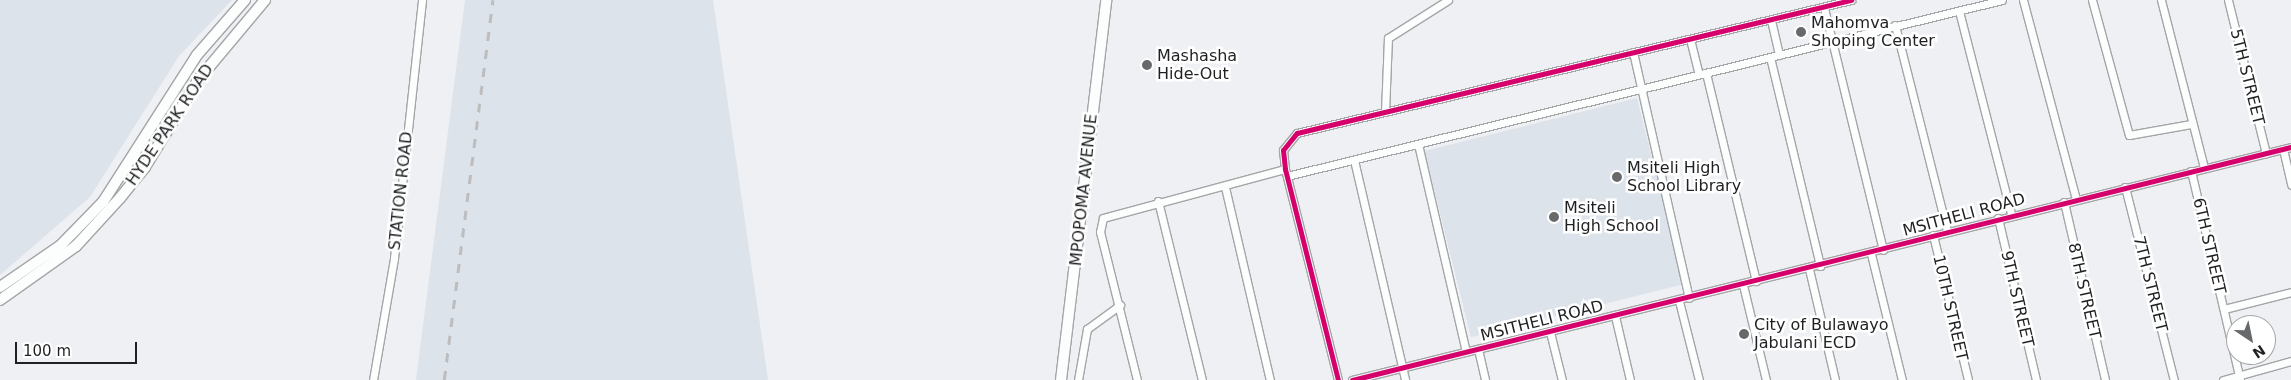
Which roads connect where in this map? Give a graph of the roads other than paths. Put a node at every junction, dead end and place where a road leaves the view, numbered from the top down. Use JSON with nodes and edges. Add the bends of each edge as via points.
{"nodes":[{"id":1,"x":245,"y":0,"type":"edge"},
{"id":2,"x":265,"y":0,"type":"edge"},
{"id":3,"x":422,"y":0,"type":"edge"},
{"id":4,"x":1106,"y":0,"type":"edge"},
{"id":5,"x":1448,"y":0,"type":"edge"},
{"id":6,"x":1851,"y":0,"type":"edge"},
{"id":7,"x":2002,"y":0,"type":"edge"},
{"id":8,"x":2023,"y":0,"type":"edge"},
{"id":9,"x":2092,"y":0,"type":"edge"},
{"id":10,"x":2161,"y":0,"type":"edge"},
{"id":11,"x":2228,"y":0,"type":"edge"},
{"id":12,"x":1824,"y":8,"type":"junction"},
{"id":13,"x":1959,"y":11,"type":"junction"},
{"id":14,"x":1771,"y":20,"type":"junction"},
{"id":15,"x":1895,"y":25,"type":"junction"},
{"id":16,"x":1690,"y":39,"type":"junction"},
{"id":17,"x":1833,"y":41,"type":"junction"},
{"id":18,"x":1633,"y":52,"type":"junction"},
{"id":19,"x":1779,"y":55,"type":"junction"},
{"id":20,"x":1770,"y":57,"type":"junction"},
{"id":21,"x":1702,"y":74,"type":"junction"},
{"id":22,"x":1641,"y":89,"type":"junction"},
{"id":23,"x":1385,"y":112,"type":"junction"},
{"id":24,"x":2191,"y":124,"type":"junction"},
{"id":25,"x":1418,"y":144,"type":"junction"},
{"id":26,"x":2287,"y":148,"type":"edge"},
{"id":27,"x":2266,"y":153,"type":"junction"},
{"id":28,"x":1354,"y":160,"type":"junction"},
{"id":29,"x":2204,"y":167,"type":"junction"},
{"id":30,"x":2191,"y":171,"type":"junction"},
{"id":31,"x":1286,"y":173,"type":"junction"},
{"id":32,"x":2291,"y":185,"type":"edge"},
{"id":33,"x":1224,"y":187,"type":"junction"},
{"id":34,"x":2126,"y":187,"type":"junction"},
{"id":35,"x":2076,"y":200,"type":"junction"},
{"id":36,"x":1158,"y":201,"type":"junction"},
{"id":37,"x":2064,"y":202,"type":"junction"},
{"id":38,"x":2011,"y":214,"type":"junction"},
{"id":39,"x":1998,"y":218,"type":"junction"},
{"id":40,"x":1947,"y":231,"type":"junction"},
{"id":41,"x":1933,"y":235,"type":"junction"},
{"id":42,"x":1883,"y":250,"type":"junction"},
{"id":43,"x":1871,"y":254,"type":"junction"},
{"id":44,"x":1820,"y":266,"type":"junction"},
{"id":45,"x":1808,"y":269,"type":"junction"},
{"id":46,"x":1756,"y":282,"type":"junction"},
{"id":47,"x":1743,"y":285,"type":"junction"},
{"id":48,"x":0,"y":287,"type":"edge"},
{"id":49,"x":2291,"y":292,"type":"edge"},
{"id":50,"x":1689,"y":298,"type":"junction"},
{"id":51,"x":0,"y":300,"type":"edge"},
{"id":52,"x":1679,"y":301,"type":"junction"},
{"id":53,"x":1120,"y":305,"type":"junction"},
{"id":54,"x":2224,"y":310,"type":"junction"},
{"id":55,"x":1615,"y":316,"type":"junction"},
{"id":56,"x":1550,"y":332,"type":"junction"},
{"id":57,"x":1478,"y":349,"type":"junction"},
{"id":58,"x":1466,"y":352,"type":"junction"},
{"id":59,"x":2291,"y":361,"type":"edge"},
{"id":60,"x":1402,"y":368,"type":"junction"},
{"id":61,"x":2239,"y":377,"type":"edge"},
{"id":62,"x":373,"y":380,"type":"edge"},
{"id":63,"x":1062,"y":380,"type":"edge"},
{"id":64,"x":1078,"y":380,"type":"edge"},
{"id":65,"x":1137,"y":380,"type":"edge"},
{"id":66,"x":1202,"y":380,"type":"edge"},
{"id":67,"x":1270,"y":380,"type":"edge"},
{"id":68,"x":1338,"y":380,"type":"edge"},
{"id":69,"x":1352,"y":380,"type":"edge"},
{"id":70,"x":1404,"y":380,"type":"edge"},
{"id":71,"x":1485,"y":380,"type":"edge"},
{"id":72,"x":1562,"y":380,"type":"edge"},
{"id":73,"x":1630,"y":380,"type":"edge"},
{"id":74,"x":1699,"y":380,"type":"edge"},
{"id":75,"x":1766,"y":380,"type":"edge"},
{"id":76,"x":1835,"y":380,"type":"edge"},
{"id":77,"x":1902,"y":380,"type":"edge"},
{"id":78,"x":1968,"y":380,"type":"edge"},
{"id":79,"x":2036,"y":380,"type":"edge"},
{"id":80,"x":2105,"y":380,"type":"edge"},
{"id":81,"x":2174,"y":380,"type":"edge"},
{"id":82,"x":2223,"y":380,"type":"edge"}],
"edges":[{"from":1,"to":48,"type":"street","name":"HYDE PARK ROAD","via":[[197,55],[103,202],[61,245]]},
{"from":2,"to":51,"type":"street","name":"HYDE PARK ROAD","via":[[199,79],[145,167],[114,204],[76,246]]},
{"from":3,"to":62,"type":"street","name":"STATION ROAD","via":[[394,258]]},
{"from":4,"to":63,"type":"street","name":"MPOPOMA AVENUE"},
{"from":5,"to":23,"type":"street","via":[[1388,38]]},
{"from":6,"to":12,"type":"street"},
{"from":7,"to":13,"type":"street"},
{"from":8,"to":35,"type":"street"},
{"from":9,"to":24,"type":"street","via":[[2124,129],[2134,136]]},
{"from":10,"to":24,"type":"street"},
{"from":11,"to":27,"type":"street","name":"5TH STREET"},
{"from":12,"to":14,"type":"street"},
{"from":12,"to":17,"type":"street"},
{"from":13,"to":15,"type":"street"},
{"from":13,"to":38,"type":"street"},
{"from":14,"to":16,"type":"street"},
{"from":14,"to":19,"type":"street"},
{"from":15,"to":17,"type":"street"},
{"from":15,"to":40,"type":"street"},
{"from":16,"to":18,"type":"street"},
{"from":16,"to":21,"type":"street"},
{"from":17,"to":19,"type":"street"},
{"from":17,"to":42,"type":"street"},
{"from":18,"to":22,"type":"street"},
{"from":18,"to":23,"type":"street"},
{"from":19,"to":20,"type":"street"},
{"from":20,"to":21,"type":"street"},
{"from":20,"to":44,"type":"street"},
{"from":21,"to":22,"type":"street"},
{"from":21,"to":46,"type":"street"},
{"from":22,"to":25,"type":"street"},
{"from":22,"to":50,"type":"street"},
{"from":23,"to":31,"type":"street","via":[[1297,133],[1283,150]]},
{"from":24,"to":29,"type":"street"},
{"from":25,"to":28,"type":"street"},
{"from":25,"to":58,"type":"street"},
{"from":26,"to":27,"type":"street","name":"MSITHELI ROAD"},
{"from":26,"to":32,"type":"street"},
{"from":27,"to":29,"type":"street","name":"MSITHELI ROAD"},
{"from":28,"to":31,"type":"street"},
{"from":28,"to":60,"type":"street"},
{"from":29,"to":30,"type":"street","name":"MSITHELI ROAD"},
{"from":30,"to":34,"type":"street","name":"MSITHELI ROAD"},
{"from":30,"to":54,"type":"street","name":"6TH STREET"},
{"from":31,"to":33,"type":"street"},
{"from":31,"to":68,"type":"street"},
{"from":33,"to":36,"type":"street"},
{"from":33,"to":67,"type":"street"},
{"from":34,"to":35,"type":"street","name":"MSITHELI ROAD"},
{"from":34,"to":81,"type":"street","name":"7TH STREET"},
{"from":35,"to":37,"type":"street","name":"MSITHELI ROAD"},
{"from":36,"to":53,"type":"street","via":[[1106,215],[1100,224]]},
{"from":36,"to":66,"type":"street"},
{"from":37,"to":38,"type":"street","name":"MSITHELI ROAD"},
{"from":37,"to":80,"type":"street","name":"8TH STREET"},
{"from":38,"to":39,"type":"street","name":"MSITHELI ROAD"},
{"from":39,"to":40,"type":"street","name":"MSITHELI ROAD"},
{"from":39,"to":79,"type":"street","name":"9TH STREET"},
{"from":40,"to":41,"type":"street","name":"MSITHELI ROAD"},
{"from":41,"to":42,"type":"street","name":"MSITHELI ROAD"},
{"from":41,"to":78,"type":"street","name":"10TH STREET"},
{"from":42,"to":43,"type":"street","name":"MSITHELI ROAD"},
{"from":43,"to":44,"type":"street","name":"MSITHELI ROAD"},
{"from":43,"to":77,"type":"street"},
{"from":44,"to":45,"type":"street","name":"MSITHELI ROAD"},
{"from":45,"to":46,"type":"street","name":"MSITHELI ROAD"},
{"from":45,"to":76,"type":"street"},
{"from":46,"to":47,"type":"street","name":"MSITHELI ROAD"},
{"from":47,"to":50,"type":"street","name":"MSITHELI ROAD"},
{"from":47,"to":75,"type":"street"},
{"from":49,"to":54,"type":"street"},
{"from":50,"to":52,"type":"street","name":"MSITHELI ROAD"},
{"from":52,"to":55,"type":"street","name":"MSITHELI ROAD"},
{"from":52,"to":74,"type":"street"},
{"from":53,"to":64,"type":"street","via":[[1087,329]]},
{"from":53,"to":65,"type":"street"},
{"from":54,"to":61,"type":"street","name":"6TH STREET"},
{"from":55,"to":56,"type":"street","name":"MSITHELI ROAD"},
{"from":55,"to":73,"type":"street"},
{"from":56,"to":57,"type":"street","name":"MSITHELI ROAD"},
{"from":56,"to":72,"type":"street"},
{"from":57,"to":58,"type":"street","name":"MSITHELI ROAD"},
{"from":57,"to":71,"type":"street"},
{"from":58,"to":60,"type":"street","name":"MSITHELI ROAD"},
{"from":59,"to":61,"type":"street"},
{"from":60,"to":69,"type":"street","name":"MSITHELI ROAD"},
{"from":60,"to":70,"type":"street"},
{"from":61,"to":82,"type":"street"}]}
